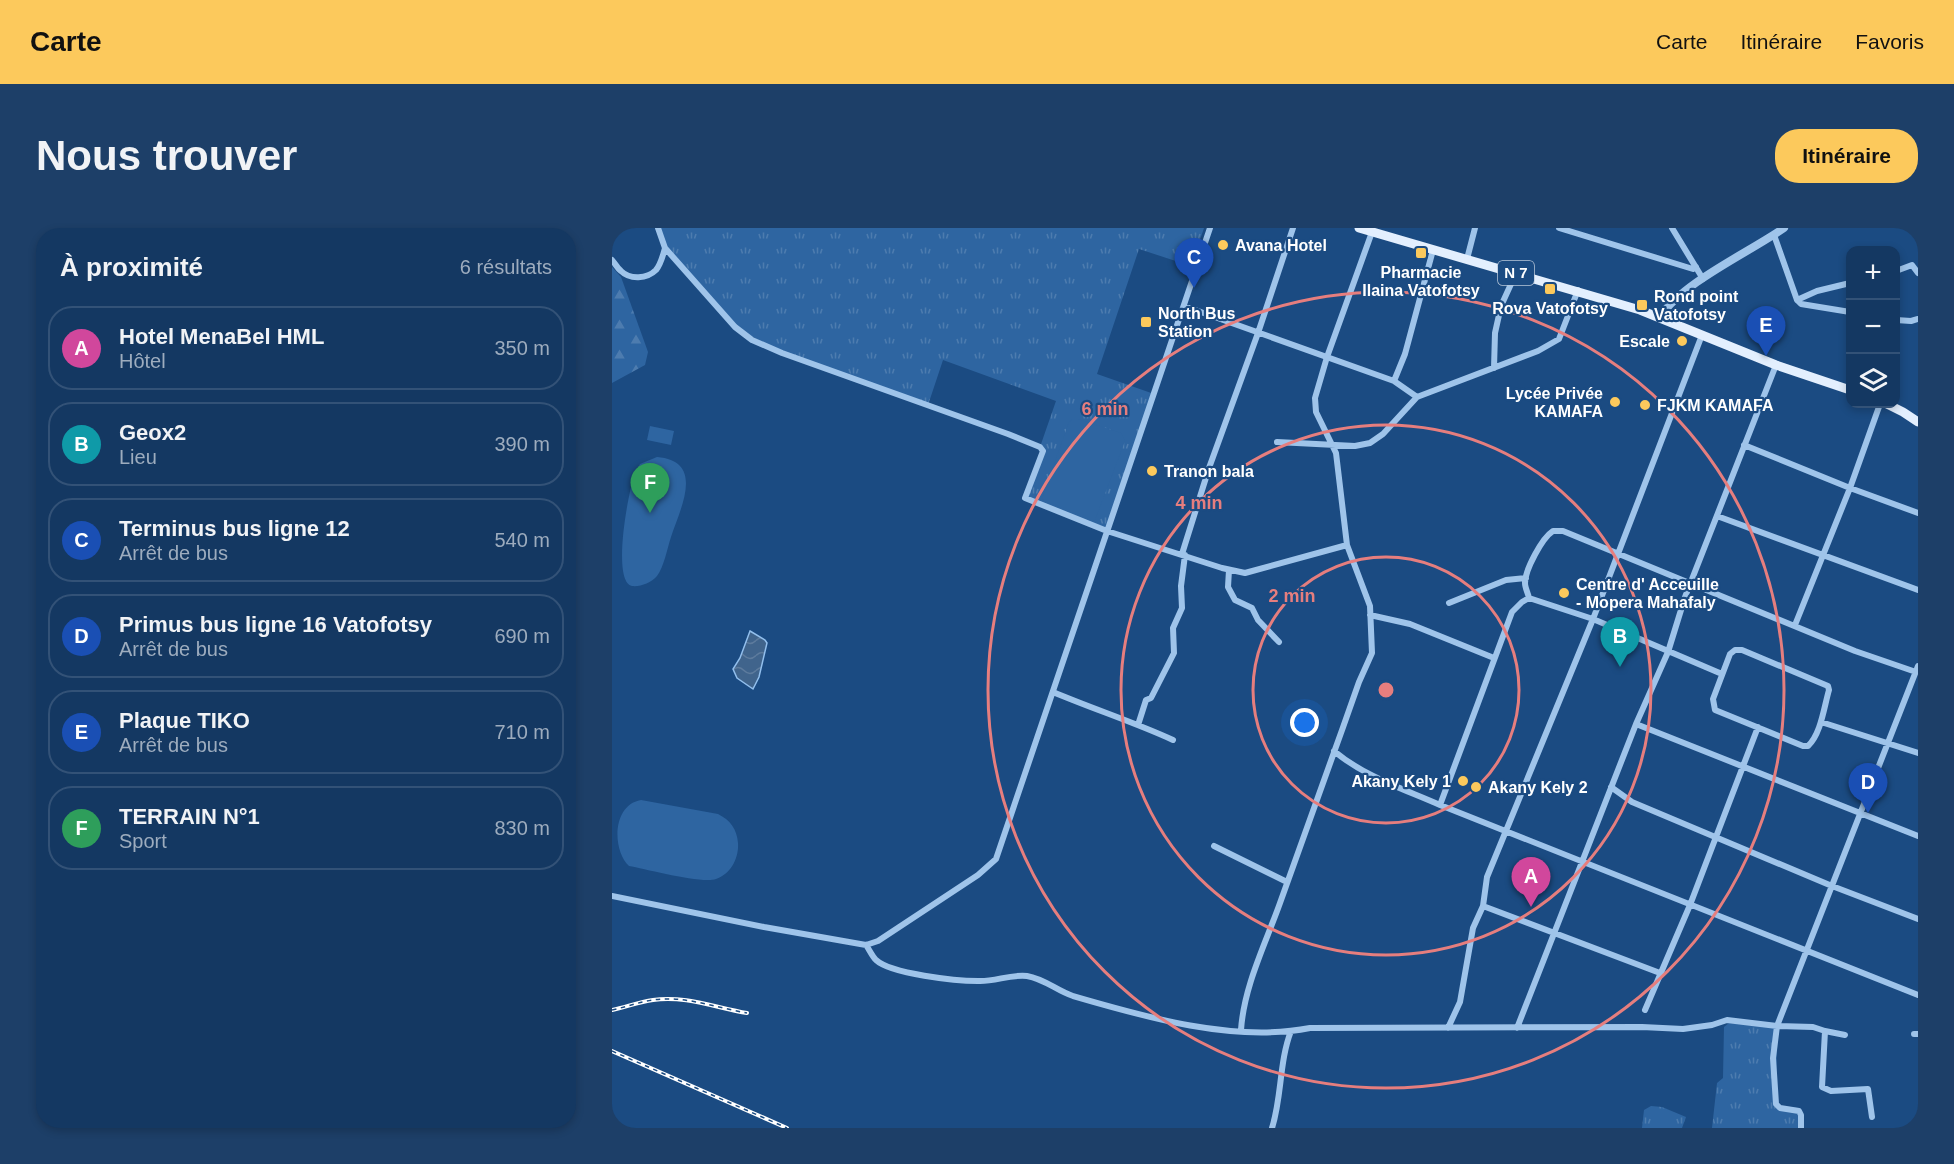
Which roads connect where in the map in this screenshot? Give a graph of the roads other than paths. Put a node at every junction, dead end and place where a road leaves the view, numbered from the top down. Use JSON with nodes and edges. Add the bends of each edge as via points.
{"nodes":[{"id":1,"x":658,"y":228,"type":"edge"},
{"id":2,"x":1210,"y":228,"type":"edge"},
{"id":3,"x":1293,"y":228,"type":"edge"},
{"id":4,"x":1359,"y":228,"type":"edge"},
{"id":5,"x":1475,"y":228,"type":"edge"},
{"id":6,"x":1559,"y":228,"type":"edge"},
{"id":7,"x":1672,"y":228,"type":"edge"},
{"id":8,"x":1784,"y":228,"type":"edge"},
{"id":9,"x":1372,"y":231,"type":"junction"},
{"id":10,"x":1774,"y":235,"type":"junction"},
{"id":11,"x":665,"y":248,"type":"junction"},
{"id":12,"x":1433,"y":250,"type":"junction"},
{"id":13,"x":612,"y":258,"type":"edge"},
{"id":14,"x":1467,"y":259,"type":"junction"},
{"id":15,"x":1696,"y":267,"type":"junction"},
{"id":16,"x":1900,"y":270,"type":"edge"},
{"id":17,"x":1516,"y":273,"type":"junction"},
{"id":18,"x":1918,"y":273,"type":"edge"},
{"id":19,"x":1703,"y":279,"type":"junction"},
{"id":20,"x":1846,"y":284,"type":"edge"},
{"id":21,"x":1578,"y":290,"type":"junction"},
{"id":22,"x":1797,"y":300,"type":"junction"},
{"id":23,"x":1184,"y":306,"type":"junction"},
{"id":24,"x":1846,"y":311,"type":"edge"},
{"id":25,"x":1660,"y":317,"type":"junction"},
{"id":26,"x":1918,"y":319,"type":"edge"},
{"id":27,"x":1900,"y":320,"type":"edge"},
{"id":28,"x":1258,"y":333,"type":"junction"},
{"id":29,"x":1702,"y":335,"type":"junction"},
{"id":30,"x":1327,"y":357,"type":"junction"},
{"id":31,"x":1776,"y":365,"type":"junction"},
{"id":32,"x":1494,"y":368,"type":"junction"},
{"id":33,"x":1394,"y":381,"type":"junction"},
{"id":34,"x":1846,"y":388,"type":"edge"},
{"id":35,"x":1417,"y":397,"type":"junction"},
{"id":36,"x":1879,"y":408,"type":"edge"},
{"id":37,"x":1894,"y":408,"type":"edge"},
{"id":38,"x":1918,"y":422,"type":"edge"},
{"id":39,"x":1276,"y":442,"type":"dead end"},
{"id":40,"x":1744,"y":445,"type":"junction"},
{"id":41,"x":1332,"y":446,"type":"junction"},
{"id":42,"x":1850,"y":489,"type":"junction"},
{"id":43,"x":1918,"y":513,"type":"edge"},
{"id":44,"x":1717,"y":516,"type":"junction"},
{"id":45,"x":1107,"y":531,"type":"junction"},
{"id":46,"x":1347,"y":545,"type":"junction"},
{"id":47,"x":1618,"y":553,"type":"junction"},
{"id":48,"x":1184,"y":554,"type":"junction"},
{"id":49,"x":1823,"y":556,"type":"junction"},
{"id":50,"x":1229,"y":570,"type":"junction"},
{"id":51,"x":1526,"y":578,"type":"junction"},
{"id":52,"x":1692,"y":582,"type":"junction"},
{"id":53,"x":1918,"y":590,"type":"edge"},
{"id":54,"x":1529,"y":598,"type":"junction"},
{"id":55,"x":1449,"y":603,"type":"dead end"},
{"id":56,"x":1370,"y":615,"type":"junction"},
{"id":57,"x":1593,"y":620,"type":"junction"},
{"id":58,"x":1795,"y":625,"type":"junction"},
{"id":59,"x":1279,"y":642,"type":"dead end"},
{"id":60,"x":1668,"y":652,"type":"junction"},
{"id":61,"x":1494,"y":658,"type":"junction"},
{"id":62,"x":1917,"y":669,"type":"edge"},
{"id":63,"x":1722,"y":674,"type":"junction"},
{"id":64,"x":1053,"y":692,"type":"junction"},
{"id":65,"x":1821,"y":722,"type":"junction"},
{"id":66,"x":1636,"y":724,"type":"junction"},
{"id":67,"x":1138,"y":725,"type":"junction"},
{"id":68,"x":1758,"y":727,"type":"junction"},
{"id":69,"x":1173,"y":740,"type":"dead end"},
{"id":70,"x":1889,"y":743,"type":"junction"},
{"id":71,"x":1335,"y":751,"type":"junction"},
{"id":72,"x":1918,"y":753,"type":"edge"},
{"id":73,"x":1743,"y":765,"type":"junction"},
{"id":74,"x":1611,"y":787,"type":"junction"},
{"id":75,"x":1440,"y":805,"type":"junction"},
{"id":76,"x":1862,"y":814,"type":"junction"},
{"id":77,"x":1506,"y":830,"type":"junction"},
{"id":78,"x":1717,"y":836,"type":"junction"},
{"id":79,"x":1918,"y":836,"type":"edge"},
{"id":80,"x":1214,"y":846,"type":"dead end"},
{"id":81,"x":1582,"y":861,"type":"junction"},
{"id":82,"x":1287,"y":882,"type":"junction"},
{"id":83,"x":1832,"y":886,"type":"junction"},
{"id":84,"x":612,"y":896,"type":"edge"},
{"id":85,"x":1690,"y":905,"type":"junction"},
{"id":86,"x":1483,"y":906,"type":"junction"},
{"id":87,"x":1918,"y":919,"type":"edge"},
{"id":88,"x":1553,"y":931,"type":"junction"},
{"id":89,"x":866,"y":945,"type":"junction"},
{"id":90,"x":1806,"y":951,"type":"junction"},
{"id":91,"x":1660,"y":973,"type":"junction"},
{"id":92,"x":1918,"y":995,"type":"edge"},
{"id":93,"x":1645,"y":1010,"type":"dead end"},
{"id":94,"x":1777,"y":1026,"type":"junction"},
{"id":95,"x":1448,"y":1028,"type":"junction"},
{"id":96,"x":1516,"y":1028,"type":"junction"},
{"id":97,"x":1241,"y":1030,"type":"junction"},
{"id":98,"x":1291,"y":1031,"type":"junction"},
{"id":99,"x":1825,"y":1031,"type":"junction"},
{"id":100,"x":1845,"y":1035,"type":"dead end"},
{"id":101,"x":1872,"y":1117,"type":"dead end"},
{"id":102,"x":1272,"y":1128,"type":"edge"},
{"id":103,"x":1801,"y":1128,"type":"edge"}],
"edges":[{"from":1,"to":11,"type":"street"},
{"from":2,"to":23,"type":"street"},
{"from":3,"to":28,"type":"street"},
{"from":4,"to":9,"type":"main road","number":"N 7"},
{"from":5,"to":14,"type":"street"},
{"from":6,"to":15,"type":"street"},
{"from":7,"to":15,"type":"street"},
{"from":8,"to":10,"type":"street"},
{"from":9,"to":12,"type":"main road","number":"N 7"},
{"from":9,"to":30,"type":"street"},
{"from":10,"to":19,"type":"street"},
{"from":10,"to":22,"type":"street"},
{"from":11,"to":13,"type":"street","via":[[656,270],[645,276],[622,272]]},
{"from":11,"to":45,"type":"street","via":[[735,327],[752,340],[1040,447],[1043,451],[1025,498]]},
{"from":12,"to":14,"type":"main road","number":"N 7"},
{"from":12,"to":33,"type":"street"},
{"from":14,"to":17,"type":"main road","number":"N 7"},
{"from":15,"to":19,"type":"street"},
{"from":16,"to":18,"type":"street","via":[[1912,265]]},
{"from":17,"to":21,"type":"main road","number":"N 7"},
{"from":17,"to":32,"type":"street","via":[[1501,306]]},
{"from":19,"to":25,"type":"street","via":[[1669,304]]},
{"from":20,"to":22,"type":"street"},
{"from":21,"to":25,"type":"main road","number":"N 7"},
{"from":21,"to":32,"type":"street","via":[[1559,339]]},
{"from":22,"to":24,"type":"street","via":[[1801,304]]},
{"from":23,"to":28,"type":"street"},
{"from":23,"to":45,"type":"street"},
{"from":25,"to":29,"type":"main road","number":"N 7"},
{"from":26,"to":27,"type":"street"},
{"from":28,"to":30,"type":"street"},
{"from":28,"to":48,"type":"street","via":[[1209,468]]},
{"from":29,"to":31,"type":"main road","number":"N 7"},
{"from":29,"to":47,"type":"street"},
{"from":30,"to":33,"type":"street"},
{"from":30,"to":41,"type":"street","via":[[1315,398],[1316,412]]},
{"from":31,"to":34,"type":"main road","number":"N 7"},
{"from":31,"to":40,"type":"street"},
{"from":32,"to":35,"type":"street"},
{"from":33,"to":35,"type":"street"},
{"from":35,"to":41,"type":"street","via":[[1383,434],[1370,442]]},
{"from":36,"to":42,"type":"street"},
{"from":37,"to":38,"type":"main road"},
{"from":39,"to":41,"type":"street"},
{"from":40,"to":42,"type":"street"},
{"from":40,"to":44,"type":"street"},
{"from":41,"to":46,"type":"street"},
{"from":42,"to":43,"type":"street"},
{"from":42,"to":49,"type":"street"},
{"from":44,"to":49,"type":"street"},
{"from":44,"to":52,"type":"street"},
{"from":45,"to":48,"type":"street"},
{"from":45,"to":64,"type":"street"},
{"from":46,"to":50,"type":"street","via":[[1245,573]]},
{"from":46,"to":56,"type":"street"},
{"from":47,"to":51,"type":"street","via":[[1554,531],[1542,541]]},
{"from":47,"to":52,"type":"street"},
{"from":47,"to":57,"type":"street"},
{"from":48,"to":50,"type":"street"},
{"from":48,"to":67,"type":"street","via":[[1182,608],[1173,628],[1174,653],[1151,698],[1146,700]]},
{"from":49,"to":53,"type":"street"},
{"from":49,"to":58,"type":"street"},
{"from":50,"to":59,"type":"street","via":[[1228,587],[1235,600],[1252,608]]},
{"from":51,"to":54,"type":"street"},
{"from":51,"to":55,"type":"street","via":[[1506,580]]},
{"from":52,"to":58,"type":"street"},
{"from":52,"to":60,"type":"street"},
{"from":54,"to":57,"type":"street"},
{"from":54,"to":61,"type":"street","via":[[1512,612]]},
{"from":56,"to":61,"type":"street","via":[[1410,624]]},
{"from":56,"to":71,"type":"street","via":[[1372,653]]},
{"from":57,"to":60,"type":"street"},
{"from":57,"to":77,"type":"street"},
{"from":58,"to":62,"type":"street","via":[[1855,651]]},
{"from":60,"to":63,"type":"street"},
{"from":60,"to":66,"type":"street"},
{"from":61,"to":75,"type":"street"},
{"from":62,"to":70,"type":"street"},
{"from":63,"to":65,"type":"street","via":[[1730,654],[1738,650],[1823,683],[1829,690]]},
{"from":63,"to":68,"type":"street","via":[[1713,699],[1715,710]]},
{"from":64,"to":67,"type":"street"},
{"from":64,"to":89,"type":"street","via":[[996,859],[978,875]]},
{"from":65,"to":68,"type":"street","via":[[1808,746]]},
{"from":65,"to":70,"type":"street"},
{"from":66,"to":73,"type":"street"},
{"from":66,"to":74,"type":"street"},
{"from":67,"to":69,"type":"street"},
{"from":68,"to":73,"type":"street"},
{"from":70,"to":72,"type":"street"},
{"from":70,"to":76,"type":"street"},
{"from":71,"to":75,"type":"street","via":[[1371,776]]},
{"from":71,"to":82,"type":"street"},
{"from":73,"to":76,"type":"street"},
{"from":73,"to":78,"type":"street"},
{"from":74,"to":78,"type":"street","via":[[1632,802]]},
{"from":74,"to":81,"type":"street"},
{"from":75,"to":77,"type":"street"},
{"from":76,"to":79,"type":"street"},
{"from":76,"to":83,"type":"street"},
{"from":77,"to":81,"type":"street"},
{"from":77,"to":86,"type":"street","via":[[1487,877]]},
{"from":78,"to":83,"type":"street"},
{"from":78,"to":85,"type":"street"},
{"from":80,"to":82,"type":"street"},
{"from":81,"to":85,"type":"street"},
{"from":81,"to":88,"type":"street"},
{"from":82,"to":97,"type":"street","via":[[1249,981]]},
{"from":83,"to":87,"type":"street"},
{"from":83,"to":90,"type":"street"},
{"from":84,"to":89,"type":"street"},
{"from":85,"to":90,"type":"street"},
{"from":85,"to":91,"type":"street"},
{"from":86,"to":88,"type":"street"},
{"from":86,"to":95,"type":"street","via":[[1473,928],[1460,1002]]},
{"from":88,"to":91,"type":"street"},
{"from":88,"to":96,"type":"street"},
{"from":89,"to":97,"type":"street","via":[[876,961],[899,971],[979,981],[1027,976],[1068,994],[1132,1013],[1191,1026]]},
{"from":90,"to":92,"type":"street"},
{"from":90,"to":94,"type":"street"},
{"from":91,"to":93,"type":"street"},
{"from":94,"to":96,"type":"street","via":[[1727,1020],[1683,1029]]},
{"from":94,"to":99,"type":"street"},
{"from":94,"to":103,"type":"street","via":[[1773,1058],[1776,1104],[1799,1111]]},
{"from":95,"to":96,"type":"street"},
{"from":95,"to":98,"type":"street"},
{"from":97,"to":98,"type":"street"},
{"from":98,"to":102,"type":"street"},
{"from":99,"to":100,"type":"street"},
{"from":99,"to":101,"type":"street","via":[[1822,1087],[1831,1091],[1868,1089]]}]}
